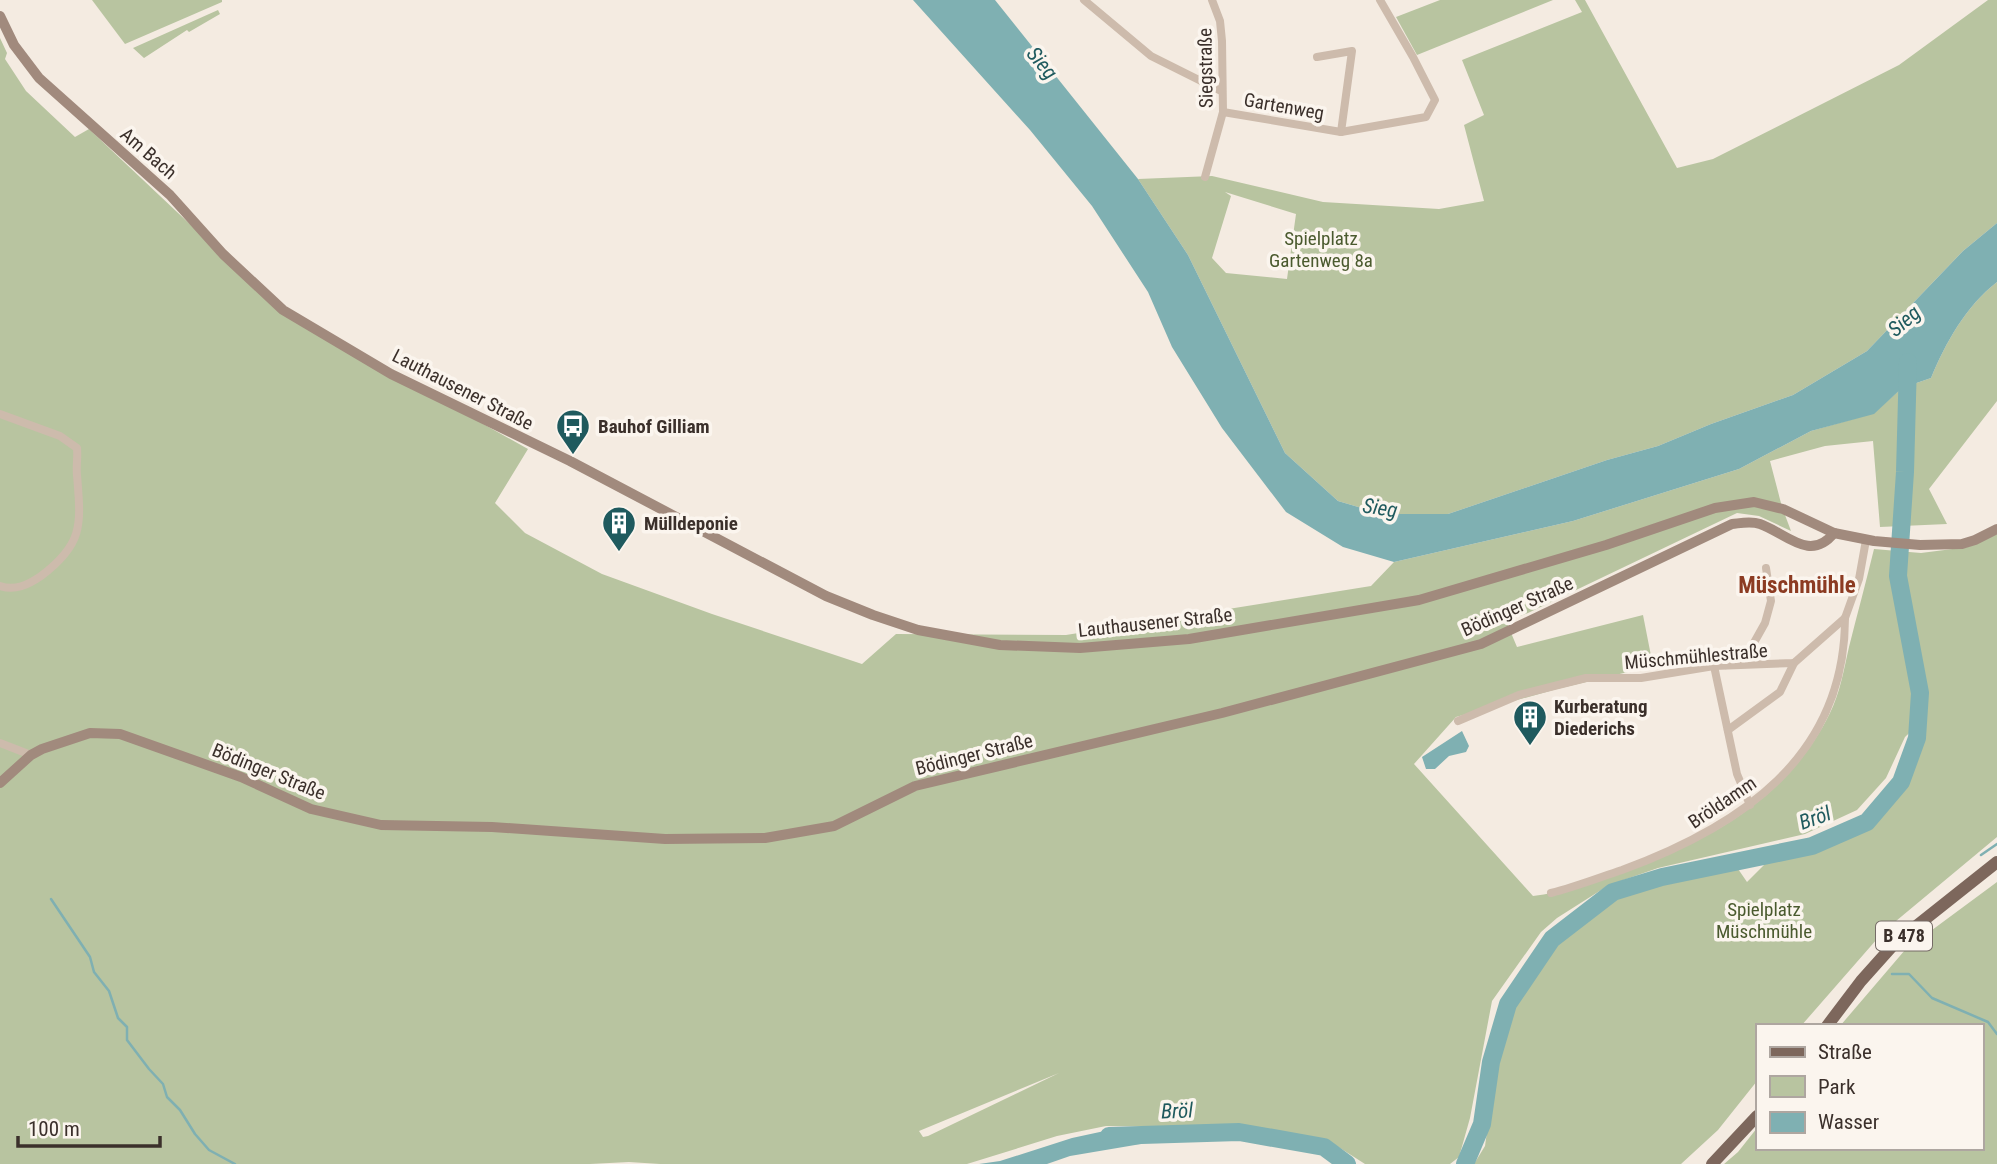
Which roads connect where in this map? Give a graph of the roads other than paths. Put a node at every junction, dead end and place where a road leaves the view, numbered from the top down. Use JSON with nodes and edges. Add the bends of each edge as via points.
{"nodes":[{"id":1,"x":1084,"y":0,"type":"edge"},
{"id":2,"x":1212,"y":0,"type":"edge"},
{"id":3,"x":1380,"y":0,"type":"edge"},
{"id":4,"x":0,"y":16,"type":"edge"},
{"id":5,"x":1318,"y":57,"type":"dead end"},
{"id":6,"x":1222,"y":90,"type":"junction"},
{"id":7,"x":1223,"y":112,"type":"junction"},
{"id":8,"x":1341,"y":132,"type":"junction"},
{"id":9,"x":1205,"y":177,"type":"dead end"},
{"id":10,"x":283,"y":310,"type":"joint"},
{"id":11,"x":0,"y":414,"type":"edge"},
{"id":12,"x":1997,"y":529,"type":"edge"},
{"id":13,"x":1834,"y":533,"type":"junction"},
{"id":14,"x":1870,"y":540,"type":"junction"},
{"id":15,"x":1766,"y":568,"type":"dead end"},
{"id":16,"x":0,"y":586,"type":"edge"},
{"id":17,"x":1845,"y":618,"type":"junction"},
{"id":18,"x":1794,"y":663,"type":"junction"},
{"id":19,"x":1726,"y":665,"type":"junction"},
{"id":20,"x":1714,"y":666,"type":"junction"},
{"id":21,"x":1458,"y":721,"type":"dead end"},
{"id":22,"x":1728,"y":730,"type":"junction"},
{"id":23,"x":0,"y":743,"type":"edge"},
{"id":24,"x":31,"y":755,"type":"junction"},
{"id":25,"x":0,"y":783,"type":"edge"},
{"id":26,"x":1750,"y":805,"type":"junction"},
{"id":27,"x":1997,"y":862,"type":"edge"},
{"id":28,"x":1551,"y":893,"type":"dead end"},
{"id":29,"x":1829,"y":1024,"type":"edge"},
{"id":30,"x":1756,"y":1117,"type":"edge"},
{"id":31,"x":1712,"y":1164,"type":"edge"}],
"edges":[{"from":1,"to":6,"type":"street","via":[[1150,55]]},
{"from":2,"to":6,"type":"street","name":"Siegstraße","via":[[1220,20]]},
{"from":3,"to":8,"type":"street","name":"Gartenweg","via":[[1435,100],[1426,117]]},
{"from":4,"to":10,"type":"street","name":"Am Bach","via":[[39,78],[170,195],[223,254]]},
{"from":5,"to":8,"type":"street","name":"Gartenweg","via":[[1352,51]]},
{"from":6,"to":7,"type":"street","name":"Siegstraße"},
{"from":7,"to":8,"type":"street","name":"Gartenweg"},
{"from":7,"to":9,"type":"street","name":"Siegstraße"},
{"from":10,"to":13,"type":"street","name":"Lauthausener Straße","via":[[391,374],[570,461],[826,596],[919,630],[1000,645],[1080,648],[1189,639],[1419,600],[1715,508],[1754,502],[1783,509]]},
{"from":11,"to":16,"type":"street","via":[[60,436],[77,448],[80,518],[75,541],[51,568],[29,584]]},
{"from":12,"to":14,"type":"street","name":"Lauthausener Straße","via":[[1962,544]]},
{"from":13,"to":14,"type":"street","name":"Lauthausener Straße"},
{"from":13,"to":24,"type":"street","name":"Bödinger Straße","via":[[1828,541],[1806,546],[1759,524],[1732,524],[1481,644],[1235,710],[915,786],[834,826],[765,838],[665,839],[380,825],[311,809],[241,777],[120,734],[90,733]]},
{"from":14,"to":17,"type":"street","name":"Müschmühlestraße"},
{"from":15,"to":19,"type":"street","via":[[1771,601],[1765,624],[1751,648]]},
{"from":17,"to":18,"type":"street","name":"Müschmühlestraße"},
{"from":17,"to":26,"type":"street","name":"Bröldamm","via":[[1838,675],[1826,714],[1777,783]]},
{"from":18,"to":19,"type":"street","name":"Müschmühlestraße"},
{"from":18,"to":22,"type":"street","via":[[1780,692]]},
{"from":19,"to":20,"type":"street","name":"Müschmühlestraße"},
{"from":20,"to":21,"type":"street","name":"Müschmühlestraße","via":[[1642,678],[1586,678],[1519,695]]},
{"from":20,"to":22,"type":"street"},
{"from":22,"to":26,"type":"street","via":[[1737,774]]},
{"from":23,"to":24,"type":"street"},
{"from":24,"to":25,"type":"street"},
{"from":26,"to":28,"type":"street","name":"Bröldamm","via":[[1700,837],[1658,856]]},
{"from":27,"to":29,"type":"main road","number":"B 478","via":[[1895,943]]},
{"from":30,"to":31,"type":"main road"}]}
